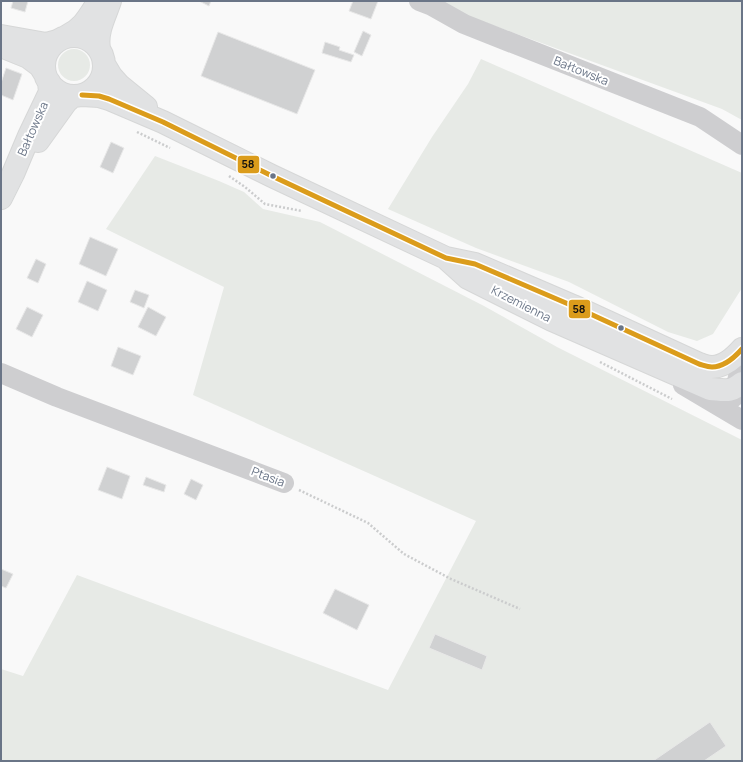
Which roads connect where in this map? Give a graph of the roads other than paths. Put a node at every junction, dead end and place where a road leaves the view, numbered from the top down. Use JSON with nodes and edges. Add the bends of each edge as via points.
{"nodes":[{"id":1,"x":99,"y":1,"type":"edge"},
{"id":2,"x":110,"y":1,"type":"edge"},
{"id":3,"x":419,"y":1,"type":"edge"},
{"id":4,"x":1,"y":36,"type":"edge"},
{"id":5,"x":62,"y":39,"type":"junction"},
{"id":6,"x":1,"y":46,"type":"edge"},
{"id":7,"x":102,"y":57,"type":"junction"},
{"id":8,"x":47,"y":78,"type":"junction"},
{"id":9,"x":78,"y":95,"type":"junction"},
{"id":10,"x":163,"y":122,"type":"junction"},
{"id":11,"x":742,"y":145,"type":"edge"},
{"id":12,"x":13,"y":174,"type":"junction"},
{"id":13,"x":1,"y":198,"type":"edge"},
{"id":14,"x":446,"y":258,"type":"junction"},
{"id":15,"x":742,"y":349,"type":"edge"},
{"id":16,"x":624,"y":351,"type":"junction"},
{"id":17,"x":742,"y":360,"type":"edge"},
{"id":18,"x":699,"y":364,"type":"junction"},
{"id":19,"x":1,"y":373,"type":"edge"},
{"id":20,"x":740,"y":388,"type":"edge"},
{"id":21,"x":742,"y":415,"type":"edge"},
{"id":22,"x":742,"y":420,"type":"edge"},
{"id":23,"x":284,"y":483,"type":"road end"}],
"edges":[{"from":1,"to":5,"type":"main road","via":[[82,26],[75,33]]},
{"from":2,"to":7,"type":"main road","via":[[98,42]]},
{"from":3,"to":11,"type":"street","name":"Bałtowska","via":[[464,24],[700,117]]},
{"from":4,"to":5,"type":"main road","via":[[46,44]]},
{"from":5,"to":7,"type":"main road","via":[[75,35],[93,41]]},
{"from":5,"to":8,"type":"main road","via":[[50,47],[46,55],[44,65]]},
{"from":6,"to":8,"type":"main road","via":[[28,57],[40,66]]},
{"from":7,"to":9,"type":"main road","via":[[103,76],[98,84],[91,91]]},
{"from":7,"to":10,"type":"main road","name":"Krzemienna","via":[[110,76]]},
{"from":8,"to":9,"type":"main road","via":[[64,94]]},
{"from":8,"to":12,"type":"main road","name":"Bałtowska","via":[[50,92]]},
{"from":9,"to":10,"type":"main road","name":"Krzemienna","via":[[109,99]]},
{"from":9,"to":12,"type":"main road","name":"Bałtowska","via":[[66,102]]},
{"from":10,"to":14,"type":"main road","name":"Krzemienna"},
{"from":12,"to":13,"type":"main road","name":"Bałtowska"},
{"from":14,"to":16,"type":"main road","name":"Krzemienna","via":[[468,278],[552,320]]},
{"from":14,"to":18,"type":"main road","name":"Krzemienna","via":[[475,264]]},
{"from":15,"to":18,"type":"main road","name":"Krzemienna","via":[[722,366]]},
{"from":16,"to":20,"type":"main road","name":"Krzemienna","via":[[710,389]]},
{"from":16,"to":22,"type":"street","name":"Krzemienna"},
{"from":17,"to":20,"type":"street"},
{"from":18,"to":20,"type":"street","name":"Krzemienna","via":[[710,374]]},
{"from":19,"to":23,"type":"street","name":"Ptasia","via":[[57,397]]},
{"from":20,"to":21,"type":"street","via":[[733,398]]}]}
